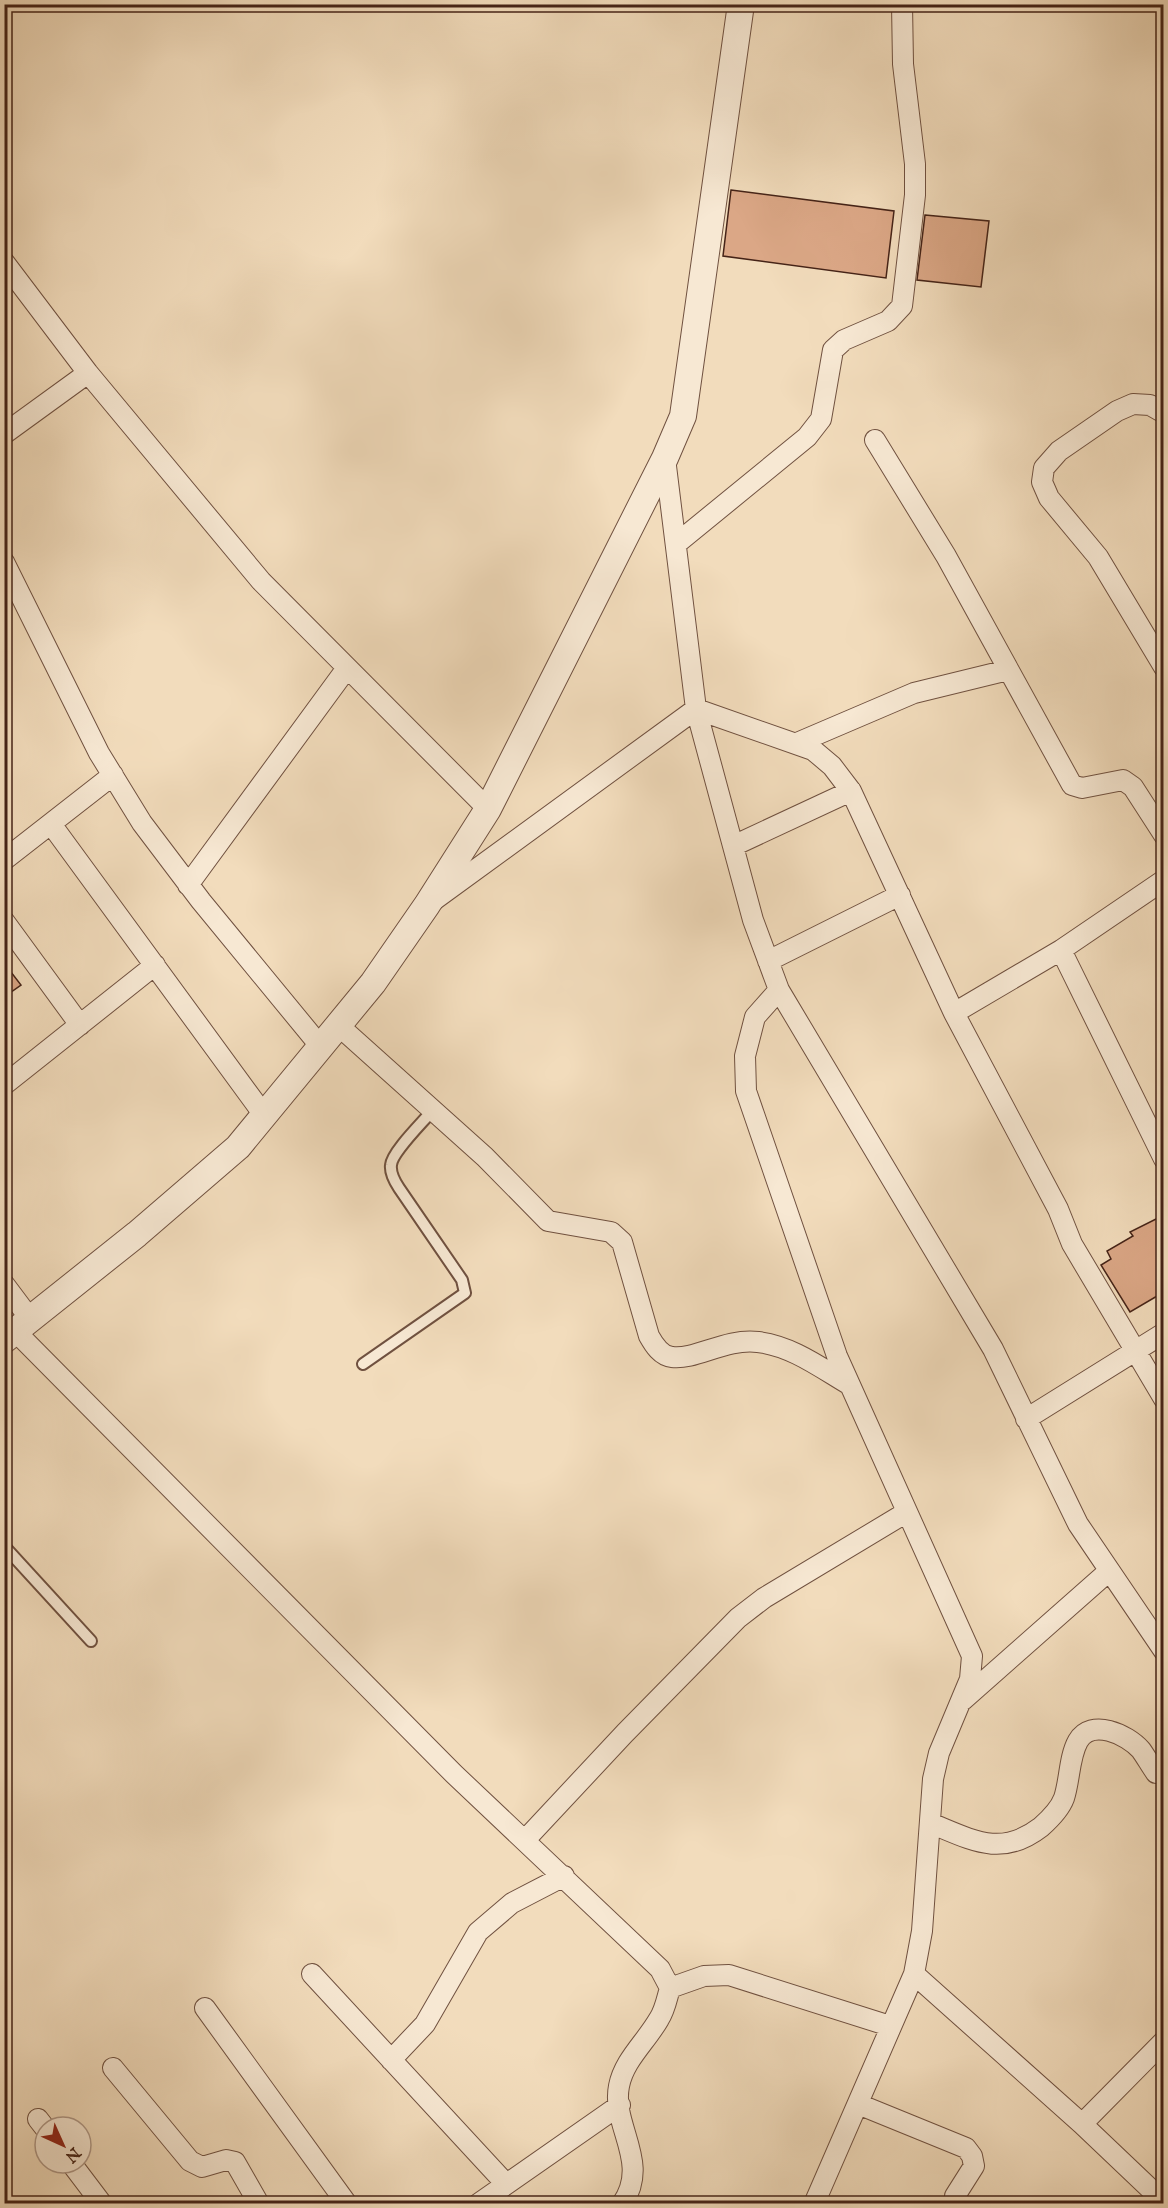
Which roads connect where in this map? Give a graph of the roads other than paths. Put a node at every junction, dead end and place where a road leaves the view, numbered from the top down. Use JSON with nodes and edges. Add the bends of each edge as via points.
{"nodes":[{"id":1,"x":741,"y":4,"type":"edge"},
{"id":2,"x":902,"y":4,"type":"edge"},
{"id":3,"x":4,"y":262,"type":"edge"},
{"id":4,"x":88,"y":374,"type":"junction"},
{"id":5,"x":1164,"y":413,"type":"edge"},
{"id":6,"x":4,"y":434,"type":"edge"},
{"id":7,"x":875,"y":440,"type":"dead end"},
{"id":8,"x":665,"y":458,"type":"junction"},
{"id":9,"x":676,"y":544,"type":"junction"},
{"id":10,"x":4,"y":562,"type":"edge"},
{"id":11,"x":1164,"y":667,"type":"edge"},
{"id":12,"x":347,"y":668,"type":"junction"},
{"id":13,"x":1008,"y":670,"type":"junction"},
{"id":14,"x":696,"y":709,"type":"junction"},
{"id":15,"x":797,"y":743,"type":"junction"},
{"id":16,"x":113,"y":775,"type":"junction"},
{"id":17,"x":851,"y":791,"type":"junction"},
{"id":18,"x":488,"y":809,"type":"junction"},
{"id":19,"x":51,"y":824,"type":"junction"},
{"id":20,"x":1164,"y":835,"type":"edge"},
{"id":21,"x":733,"y":846,"type":"junction"},
{"id":22,"x":4,"y":860,"type":"edge"},
{"id":23,"x":1164,"y":880,"type":"edge"},
{"id":24,"x":188,"y":885,"type":"junction"},
{"id":25,"x":900,"y":895,"type":"junction"},
{"id":26,"x":427,"y":905,"type":"junction"},
{"id":27,"x":4,"y":921,"type":"edge"},
{"id":28,"x":1061,"y":950,"type":"junction"},
{"id":29,"x":768,"y":961,"type":"junction"},
{"id":30,"x":155,"y":965,"type":"junction"},
{"id":31,"x":779,"y":990,"type":"junction"},
{"id":32,"x":954,"y":1013,"type":"junction"},
{"id":33,"x":80,"y":1025,"type":"junction"},
{"id":34,"x":339,"y":1026,"type":"junction"},
{"id":35,"x":321,"y":1047,"type":"junction"},
{"id":36,"x":4,"y":1085,"type":"edge"},
{"id":37,"x":432,"y":1111,"type":"junction"},
{"id":38,"x":264,"y":1115,"type":"junction"},
{"id":39,"x":1164,"y":1159,"type":"edge"},
{"id":40,"x":4,"y":1284,"type":"edge"},
{"id":41,"x":17,"y":1330,"type":"edge"},
{"id":42,"x":1164,"y":1333,"type":"edge"},
{"id":43,"x":1136,"y":1352,"type":"junction"},
{"id":44,"x":363,"y":1364,"type":"dead end"},
{"id":45,"x":850,"y":1385,"type":"junction"},
{"id":46,"x":1164,"y":1399,"type":"edge"},
{"id":47,"x":1026,"y":1419,"type":"junction"},
{"id":48,"x":907,"y":1512,"type":"junction"},
{"id":49,"x":4,"y":1546,"type":"edge"},
{"id":50,"x":1109,"y":1571,"type":"junction"},
{"id":51,"x":91,"y":1641,"type":"dead end"},
{"id":52,"x":1161,"y":1641,"type":"edge"},
{"id":53,"x":960,"y":1703,"type":"junction"},
{"id":54,"x":1155,"y":1773,"type":"dead end"},
{"id":55,"x":930,"y":1823,"type":"junction"},
{"id":56,"x":525,"y":1840,"type":"junction"},
{"id":57,"x":564,"y":1876,"type":"junction"},
{"id":58,"x":312,"y":1974,"type":"dead end"},
{"id":59,"x":914,"y":1974,"type":"junction"},
{"id":60,"x":670,"y":1988,"type":"junction"},
{"id":61,"x":205,"y":2008,"type":"dead end"},
{"id":62,"x":890,"y":2026,"type":"junction"},
{"id":63,"x":1164,"y":2041,"type":"edge"},
{"id":64,"x":391,"y":2060,"type":"junction"},
{"id":65,"x":113,"y":2068,"type":"dead end"},
{"id":66,"x":858,"y":2104,"type":"junction"},
{"id":67,"x":620,"y":2105,"type":"junction"},
{"id":68,"x":1082,"y":2124,"type":"junction"},
{"id":69,"x":80,"y":2175,"type":"edge"},
{"id":70,"x":506,"y":2184,"type":"junction"},
{"id":71,"x":1164,"y":2202,"type":"edge"},
{"id":72,"x":102,"y":2204,"type":"edge"},
{"id":73,"x":259,"y":2204,"type":"edge"},
{"id":74,"x":346,"y":2204,"type":"edge"},
{"id":75,"x":478,"y":2204,"type":"edge"},
{"id":76,"x":622,"y":2204,"type":"edge"},
{"id":77,"x":814,"y":2204,"type":"edge"},
{"id":78,"x":956,"y":2204,"type":"edge"}],
"edges":[{"from":1,"to":8,"type":"street","via":[[683,416]]},
{"from":2,"to":9,"type":"street","via":[[903,64],[915,164],[902,306],[888,321],[844,340],[833,350],[821,419],[807,437]]},
{"from":3,"to":4,"type":"street"},
{"from":4,"to":6,"type":"street"},
{"from":4,"to":12,"type":"street","via":[[261,581]]},
{"from":5,"to":11,"type":"street","via":[[1150,405],[1133,404],[1117,411],[1059,451],[1044,468],[1042,482],[1049,498],[1098,557]]},
{"from":7,"to":13,"type":"street","via":[[946,556]]},
{"from":8,"to":9,"type":"street"},
{"from":8,"to":18,"type":"street"},
{"from":9,"to":14,"type":"street"},
{"from":10,"to":16,"type":"street"},
{"from":12,"to":18,"type":"street"},
{"from":12,"to":24,"type":"street"},
{"from":13,"to":15,"type":"street","via":[[915,693]]},
{"from":13,"to":20,"type":"street","via":[[1072,784],[1082,788],[1123,780],[1137,793]]},
{"from":14,"to":15,"type":"street"},
{"from":14,"to":21,"type":"street"},
{"from":14,"to":26,"type":"street"},
{"from":15,"to":17,"type":"street","via":[[832,766]]},
{"from":16,"to":19,"type":"street"},
{"from":16,"to":24,"type":"street","via":[[142,823]]},
{"from":17,"to":21,"type":"street"},
{"from":17,"to":25,"type":"street"},
{"from":18,"to":26,"type":"street"},
{"from":19,"to":22,"type":"street"},
{"from":19,"to":30,"type":"street"},
{"from":21,"to":29,"type":"street"},
{"from":23,"to":28,"type":"street"},
{"from":24,"to":35,"type":"street"},
{"from":25,"to":29,"type":"street"},
{"from":25,"to":32,"type":"street"},
{"from":26,"to":34,"type":"street"},
{"from":27,"to":33,"type":"street"},
{"from":28,"to":32,"type":"street"},
{"from":28,"to":39,"type":"street"},
{"from":29,"to":31,"type":"street"},
{"from":30,"to":33,"type":"street"},
{"from":30,"to":38,"type":"street"},
{"from":31,"to":45,"type":"street","via":[[755,1017],[746,1056],[746,1091]]},
{"from":31,"to":47,"type":"street","via":[[993,1349]]},
{"from":32,"to":43,"type":"street","via":[[1058,1209],[1080,1260]]},
{"from":33,"to":36,"type":"street"},
{"from":34,"to":35,"type":"street"},
{"from":34,"to":37,"type":"street"},
{"from":35,"to":38,"type":"street"},
{"from":37,"to":44,"type":"lane","via":[[396,1154],[391,1164],[392,1175],[462,1280],[465,1293]]},
{"from":37,"to":45,"type":"street","via":[[485,1157],[548,1221],[611,1232],[622,1242],[649,1336],[657,1350],[670,1357],[686,1356],[738,1341],[759,1342],[797,1353]]},
{"from":38,"to":41,"type":"street","via":[[238,1147]]},
{"from":40,"to":41,"type":"street"},
{"from":41,"to":56,"type":"street","via":[[454,1774]]},
{"from":42,"to":43,"type":"street"},
{"from":43,"to":46,"type":"street"},
{"from":43,"to":47,"type":"street"},
{"from":45,"to":48,"type":"street"},
{"from":47,"to":50,"type":"street","via":[[1078,1524]]},
{"from":48,"to":53,"type":"street","via":[[972,1656],[970,1679]]},
{"from":48,"to":56,"type":"street","via":[[764,1598],[738,1618]]},
{"from":49,"to":51,"type":"lane"},
{"from":50,"to":52,"type":"street"},
{"from":50,"to":53,"type":"street"},
{"from":53,"to":55,"type":"street","via":[[939,1753]]},
{"from":54,"to":55,"type":"street","via":[[1129,1739],[1095,1728],[1084,1732],[1077,1742],[1062,1802],[1035,1831],[1015,1842],[996,1845],[980,1843]]},
{"from":55,"to":59,"type":"street","via":[[922,1931]]},
{"from":56,"to":57,"type":"street"},
{"from":57,"to":60,"type":"street","via":[[660,1969]]},
{"from":57,"to":64,"type":"street","via":[[512,1903],[477,1932],[425,2024]]},
{"from":58,"to":64,"type":"street"},
{"from":59,"to":62,"type":"street"},
{"from":59,"to":68,"type":"street"},
{"from":60,"to":62,"type":"street","via":[[704,1976],[729,1975]]},
{"from":60,"to":67,"type":"street","via":[[660,2018],[626,2066],[618,2088]]},
{"from":61,"to":74,"type":"street"},
{"from":62,"to":66,"type":"street"},
{"from":63,"to":68,"type":"street"},
{"from":64,"to":70,"type":"street"},
{"from":65,"to":73,"type":"street","via":[[190,2161],[202,2167],[226,2160],[235,2162]]},
{"from":66,"to":77,"type":"street"},
{"from":66,"to":78,"type":"street","via":[[966,2148],[974,2166],[955,2196]]},
{"from":67,"to":70,"type":"street"},
{"from":67,"to":76,"type":"street","via":[[633,2174]]},
{"from":68,"to":71,"type":"street"},
{"from":69,"to":72,"type":"street"},
{"from":70,"to":75,"type":"street"}]}
